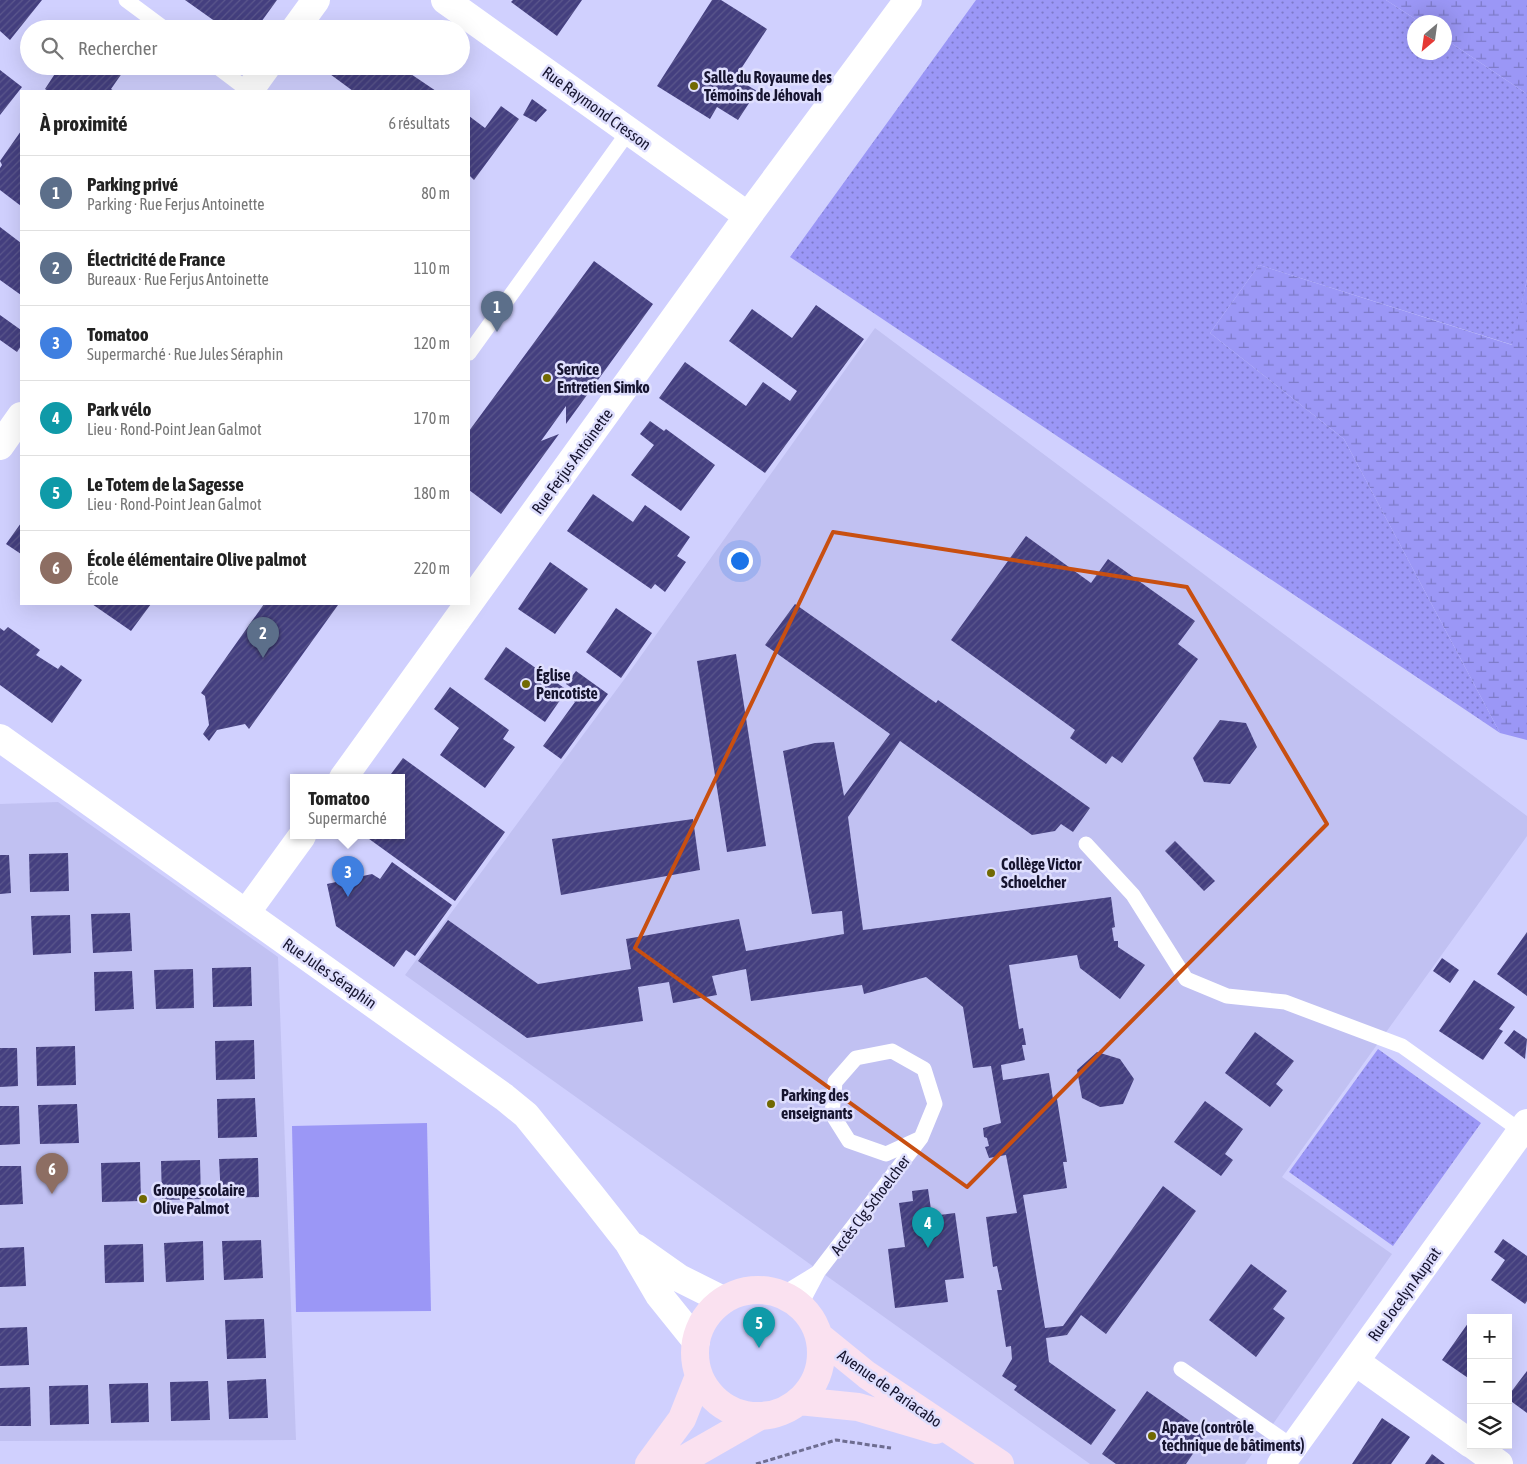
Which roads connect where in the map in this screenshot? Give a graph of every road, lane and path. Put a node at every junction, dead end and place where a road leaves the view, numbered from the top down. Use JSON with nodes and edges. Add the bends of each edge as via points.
{"nodes":[{"id":1,"x":126,"y":0,"type":"edge"},
{"id":2,"x":316,"y":0,"type":"edge"},
{"id":3,"x":445,"y":0,"type":"edge"},
{"id":4,"x":908,"y":0,"type":"edge"},
{"id":5,"x":153,"y":20,"type":"edge"},
{"id":6,"x":302,"y":20,"type":"edge"},
{"id":7,"x":228,"y":75,"type":"edge"},
{"id":8,"x":261,"y":75,"type":"edge"},
{"id":9,"x":248,"y":90,"type":"edge"},
{"id":10,"x":250,"y":90,"type":"edge"},
{"id":11,"x":628,"y":131,"type":"junction"},
{"id":12,"x":748,"y":216,"type":"junction"},
{"id":13,"x":470,"y":352,"type":"edge"},
{"id":14,"x":20,"y":417,"type":"edge"},
{"id":15,"x":0,"y":446,"type":"edge"},
{"id":16,"x":470,"y":602,"type":"edge"},
{"id":17,"x":468,"y":605,"type":"edge"},
{"id":18,"x":0,"y":738,"type":"edge"},
{"id":19,"x":346,"y":774,"type":"edge"},
{"id":20,"x":300,"y":839,"type":"edge"},
{"id":21,"x":1086,"y":844,"type":"dead end"},
{"id":22,"x":246,"y":913,"type":"junction"},
{"id":23,"x":1524,"y":1127,"type":"edge"},
{"id":24,"x":922,"y":1138,"type":"junction"},
{"id":25,"x":628,"y":1242,"type":"junction"},
{"id":26,"x":818,"y":1272,"type":"junction"},
{"id":27,"x":723,"y":1300,"type":"junction"},
{"id":28,"x":791,"y":1300,"type":"junction"},
{"id":29,"x":819,"y":1336,"type":"junction"},
{"id":30,"x":696,"y":1340,"type":"junction"},
{"id":31,"x":1356,"y":1362,"type":"junction"},
{"id":32,"x":1181,"y":1369,"type":"dead end"},
{"id":33,"x":699,"y":1376,"type":"junction"},
{"id":34,"x":799,"y":1402,"type":"junction"},
{"id":35,"x":760,"y":1416,"type":"junction"},
{"id":36,"x":963,"y":1438,"type":"junction"},
{"id":37,"x":1467,"y":1440,"type":"edge"},
{"id":38,"x":1479,"y":1449,"type":"edge"},
{"id":39,"x":897,"y":1450,"type":"dead end"},
{"id":40,"x":1287,"y":1455,"type":"edge"},
{"id":41,"x":649,"y":1464,"type":"edge"},
{"id":42,"x":676,"y":1464,"type":"edge"},
{"id":43,"x":756,"y":1464,"type":"edge"},
{"id":44,"x":1000,"y":1464,"type":"edge"},
{"id":45,"x":1499,"y":1464,"type":"edge"}],
"edges":[{"from":1,"to":5,"type":"lane"},
{"from":2,"to":6,"type":"street"},
{"from":3,"to":11,"type":"street","name":"Rue Raymond Cresson"},
{"from":4,"to":12,"type":"street","name":"Rue Ferjus Antoinette"},
{"from":7,"to":9,"type":"lane"},
{"from":8,"to":10,"type":"street"},
{"from":11,"to":12,"type":"street","name":"Rue Raymond Cresson"},
{"from":11,"to":13,"type":"lane"},
{"from":12,"to":16,"type":"street","name":"Rue Ferjus Antoinette"},
{"from":14,"to":15,"type":"street"},
{"from":17,"to":19,"type":"street","name":"Rue Ferjus Antoinette"},
{"from":18,"to":22,"type":"street","name":"Rue Jules Séraphin"},
{"from":20,"to":22,"type":"street"},
{"from":21,"to":23,"type":"lane","via":[[1133,895],[1186,979],[1226,996],[1285,1002],[1402,1046]]},
{"from":22,"to":25,"type":"street","name":"Rue Jules Séraphin","via":[[519,1109],[548,1140]]},
{"from":23,"to":31,"type":"street","name":"Rue Jocelyn Auprat"},
{"from":24,"to":24,"type":"lane","name":"Accès Clg Schoelcher","via":[[935,1104],[924,1070],[892,1051],[856,1058],[835,1082],[832,1114],[849,1142],[886,1154]]},
{"from":24,"to":26,"type":"lane","name":"Accès Clg Schoelcher"},
{"from":25,"to":27,"type":"street","via":[[679,1278]]},
{"from":25,"to":30,"type":"street","via":[[659,1295]]},
{"from":26,"to":28,"type":"lane","name":"Accès Clg Schoelcher"},
{"from":26,"to":28,"type":"lane","name":"Accès Clg Schoelcher"},
{"from":27,"to":28,"type":"main road","via":[[741,1292],[762,1290]]},
{"from":27,"to":30,"type":"main road","via":[[702,1324]]},
{"from":28,"to":29,"type":"main road","via":[[812,1320]]},
{"from":29,"to":34,"type":"main road","via":[[818,1372]]},
{"from":29,"to":36,"type":"main road","name":"Avenue de Pariacabo","via":[[867,1375]]},
{"from":30,"to":33,"type":"main road","via":[[694,1358]]},
{"from":31,"to":37,"type":"street"},
{"from":31,"to":40,"type":"street","name":"Rue Jocelyn Auprat"},
{"from":32,"to":40,"type":"lane"},
{"from":33,"to":35,"type":"main road","via":[[723,1405],[741,1414]]},
{"from":33,"to":41,"type":"main road","via":[[682,1420]]},
{"from":34,"to":35,"type":"main road","via":[[780,1412]]},
{"from":34,"to":36,"type":"main road","name":"Avenue de Pariacabo","via":[[858,1408]]},
{"from":35,"to":42,"type":"main road"},
{"from":36,"to":44,"type":"main road","name":"Avenue de Pariacabo"},
{"from":38,"to":45,"type":"street"},
{"from":39,"to":43,"type":"path","via":[[836,1440]]}]}
